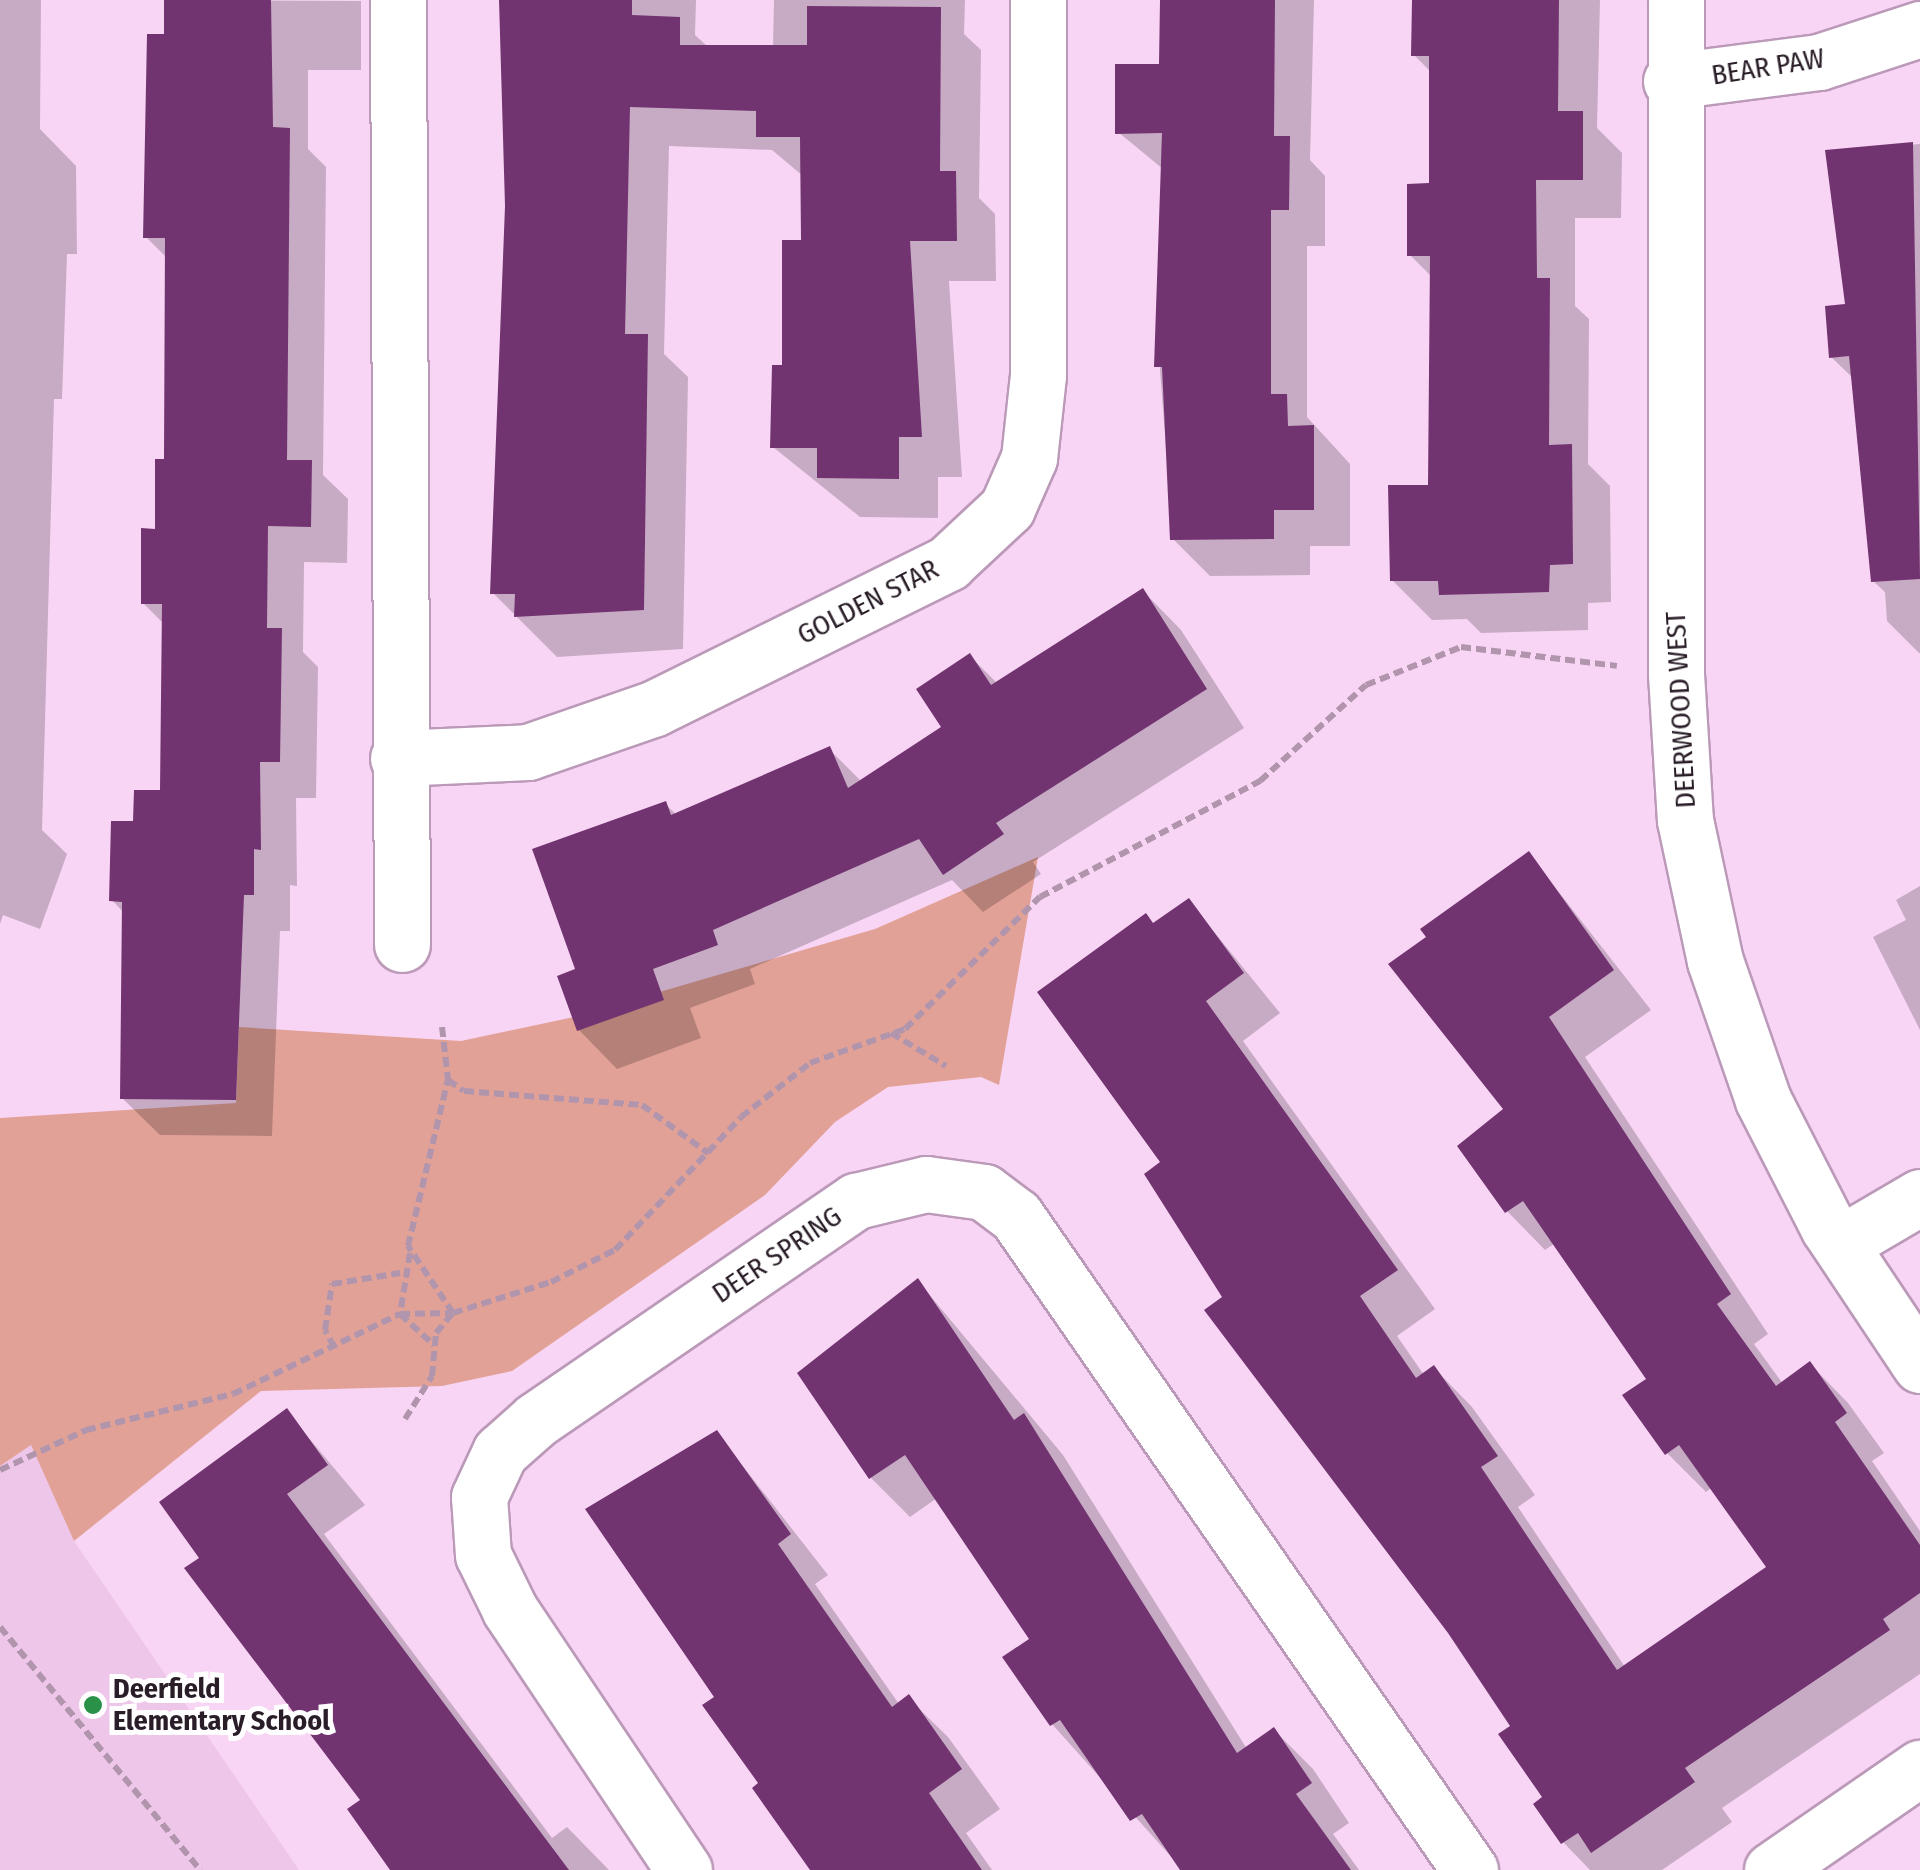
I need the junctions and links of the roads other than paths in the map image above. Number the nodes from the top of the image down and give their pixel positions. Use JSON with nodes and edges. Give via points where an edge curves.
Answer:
{"nodes":[{"id":1,"x":398,"y":0,"type":"edge"},
{"id":2,"x":1038,"y":0,"type":"edge"},
{"id":3,"x":1676,"y":0,"type":"edge"},
{"id":4,"x":1920,"y":29,"type":"edge"},
{"id":5,"x":1671,"y":82,"type":"junction"},
{"id":6,"x":398,"y":758,"type":"junction"},
{"id":7,"x":402,"y":944,"type":"dead end"},
{"id":8,"x":1920,"y":1197,"type":"edge"},
{"id":9,"x":1840,"y":1244,"type":"junction"},
{"id":10,"x":1920,"y":1366,"type":"edge"},
{"id":11,"x":1920,"y":1768,"type":"edge"},
{"id":12,"x":684,"y":1870,"type":"edge"},
{"id":13,"x":1470,"y":1870,"type":"edge"},
{"id":14,"x":1772,"y":1870,"type":"edge"}],
"edges":[{"from":1,"to":6,"type":"street"},
{"from":2,"to":6,"type":"street","name":"GOLDEN STAR","via":[[1038,374],[1029,458],[1007,508],[948,563],[655,708],[528,752]]},
{"from":3,"to":5,"type":"street","name":"DEERWOOD WEST"},
{"from":4,"to":5,"type":"street","name":"BEAR PAW","via":[[1820,62]]},
{"from":5,"to":9,"type":"street","name":"DEERWOOD WEST","via":[[1676,674],[1686,820],[1715,961],[1762,1100]]},
{"from":6,"to":7,"type":"street"},
{"from":8,"to":9,"type":"street"},
{"from":9,"to":10,"type":"street","name":"DEERWOOD WEST"},
{"from":11,"to":14,"type":"street"},
{"from":12,"to":13,"type":"street","name":"DEER SPRING","via":[[510,1610],[483,1556],[479,1497],[500,1452],[536,1420],[856,1202],[926,1184],[984,1192],[1016,1216]]}]}
